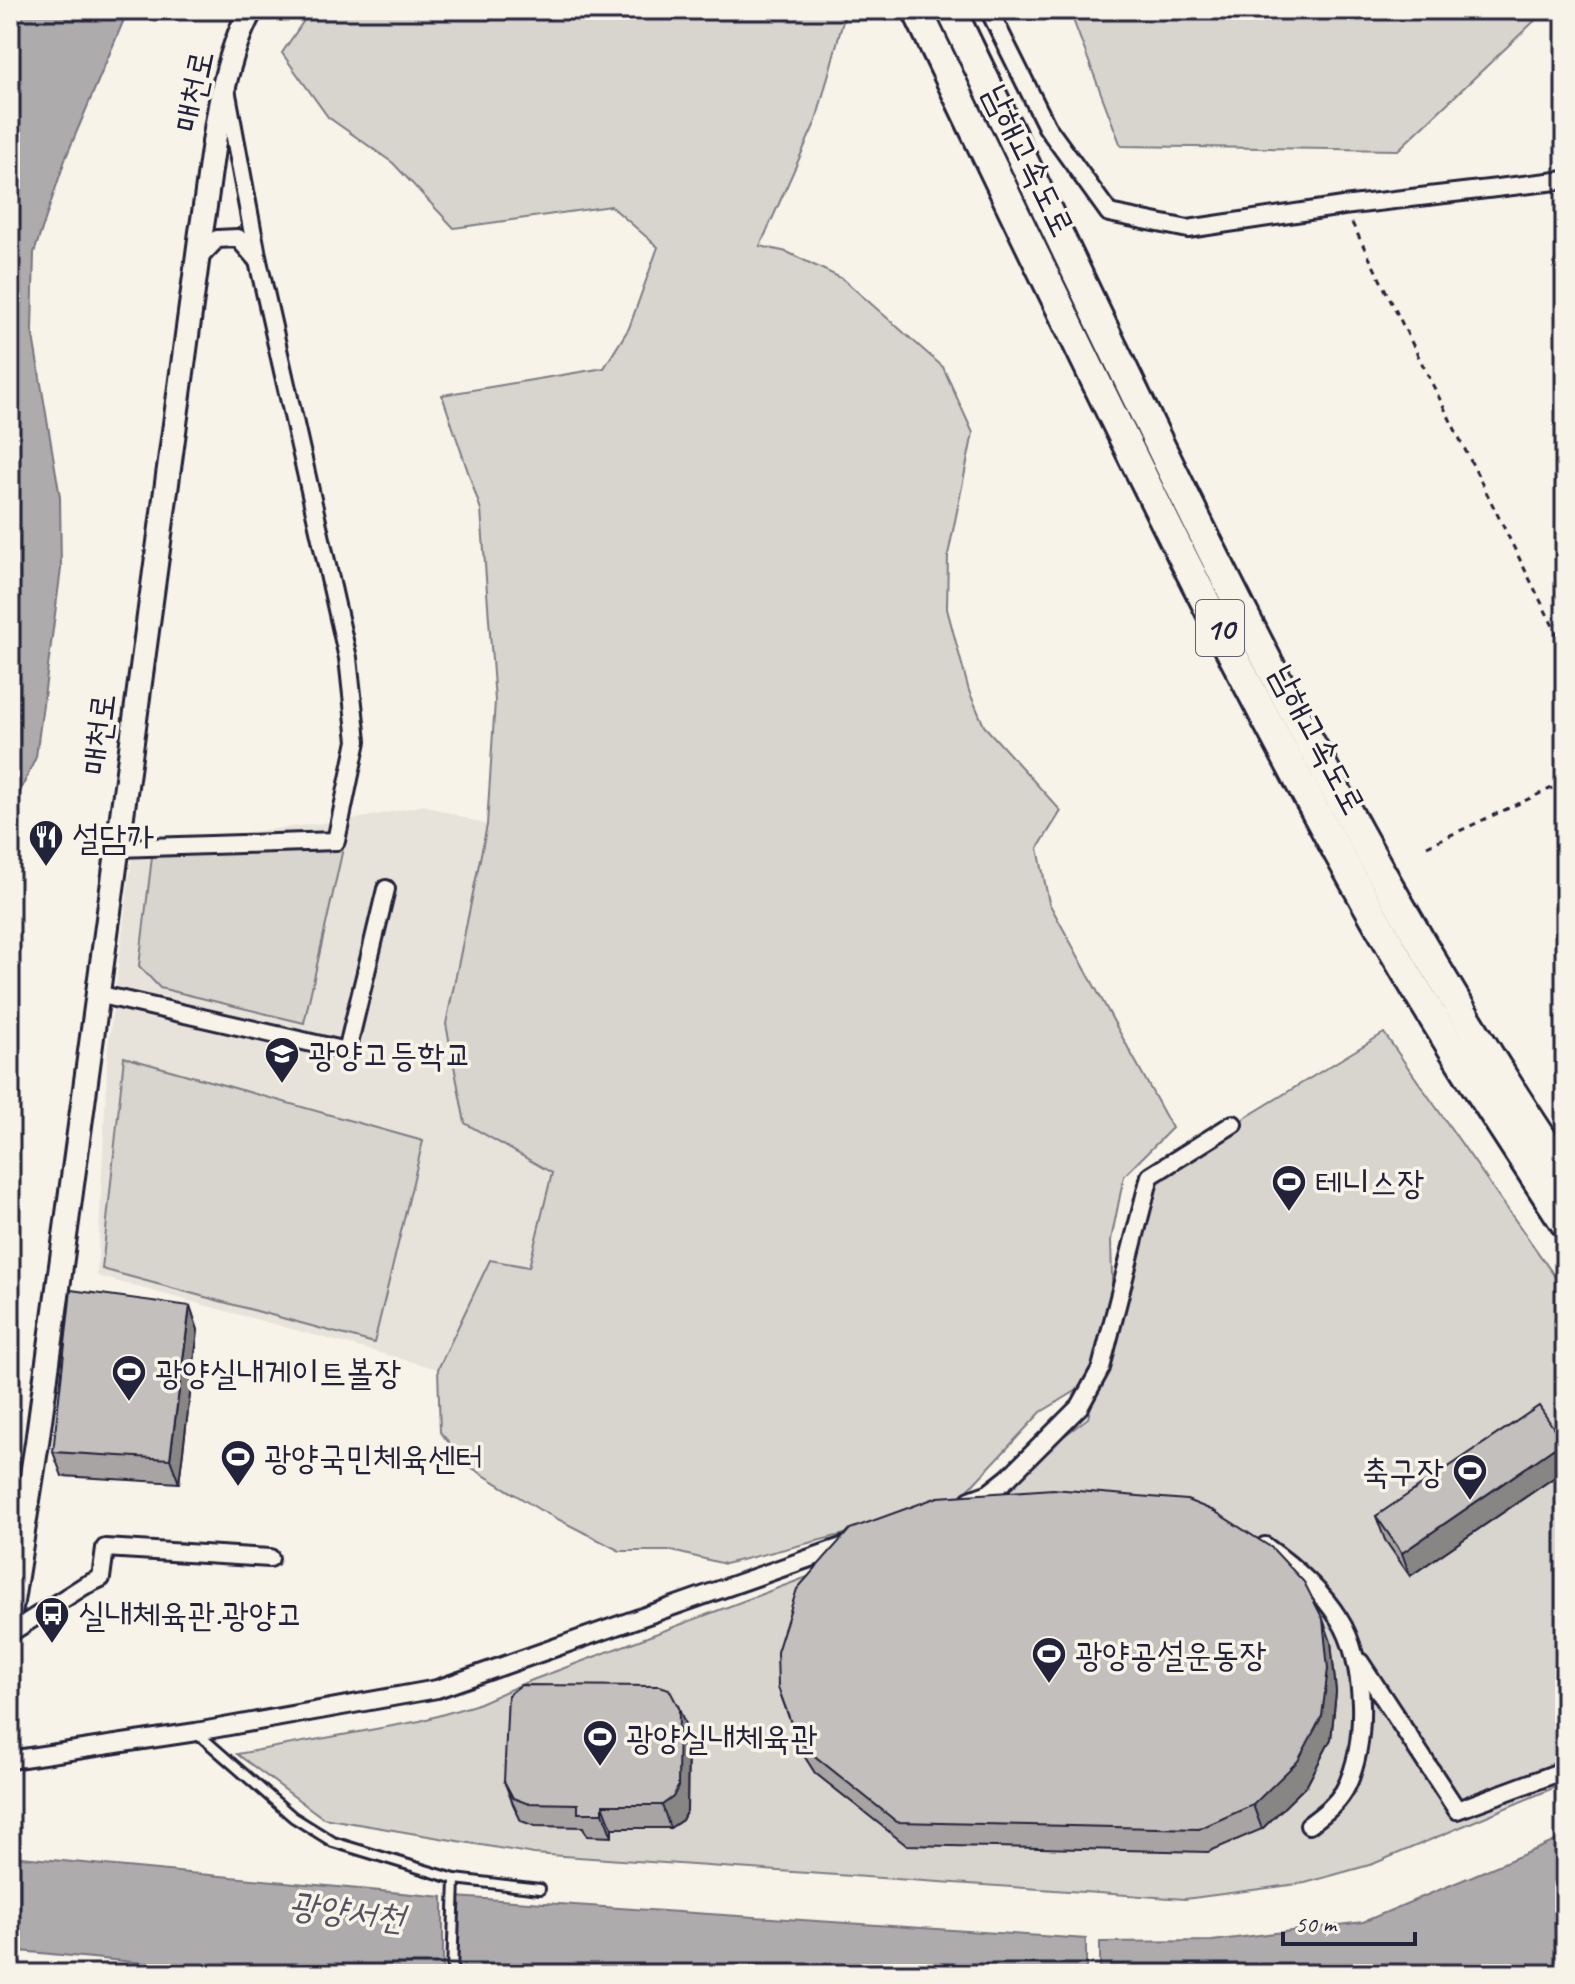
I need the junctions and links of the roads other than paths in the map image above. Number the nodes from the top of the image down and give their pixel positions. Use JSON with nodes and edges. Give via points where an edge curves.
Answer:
{"nodes":[{"id":1,"x":251,"y":10,"type":"edge"},
{"id":2,"x":917,"y":10,"type":"edge"},
{"id":3,"x":951,"y":10,"type":"edge"},
{"id":4,"x":989,"y":10,"type":"edge"},
{"id":5,"x":226,"y":85,"type":"junction"},
{"id":6,"x":1565,"y":180,"type":"edge"},
{"id":7,"x":198,"y":259,"type":"junction"},
{"id":8,"x":258,"y":261,"type":"junction"},
{"id":9,"x":117,"y":848,"type":"junction"},
{"id":10,"x":386,"y":889,"type":"dead end"},
{"id":11,"x":97,"y":994,"type":"junction"},
{"id":12,"x":1233,"y":1124,"type":"dead end"},
{"id":13,"x":1565,"y":1173,"type":"edge"},
{"id":14,"x":1565,"y":1223,"type":"edge"},
{"id":15,"x":998,"y":1504,"type":"edge"},
{"id":16,"x":1248,"y":1536,"type":"edge"},
{"id":17,"x":16,"y":1537,"type":"edge"},
{"id":18,"x":866,"y":1538,"type":"edge"},
{"id":19,"x":270,"y":1558,"type":"dead end"},
{"id":20,"x":10,"y":1614,"type":"edge"},
{"id":21,"x":10,"y":1633,"type":"edge"},
{"id":22,"x":1359,"y":1661,"type":"junction"},
{"id":23,"x":196,"y":1732,"type":"junction"},
{"id":24,"x":10,"y":1760,"type":"edge"},
{"id":25,"x":1565,"y":1770,"type":"edge"},
{"id":26,"x":1309,"y":1825,"type":"dead end"},
{"id":27,"x":455,"y":1879,"type":"junction"},
{"id":28,"x":540,"y":1889,"type":"dead end"},
{"id":29,"x":452,"y":1974,"type":"edge"}],
"edges":[{"from":1,"to":5,"type":"main road","name":"매천로"},
{"from":2,"to":14,"type":"highway","name":"남해고속도로","number":"10","via":[[1131,453],[1286,758],[1393,950]]},
{"from":3,"to":13,"type":"highway","name":"남해고속도로","number":"10","via":[[1311,745],[1417,938]]},
{"from":4,"to":6,"type":"street","via":[[1047,127],[1109,213],[1188,229]]},
{"from":5,"to":7,"type":"main road","name":"매천로"},
{"from":5,"to":8,"type":"street"},
{"from":7,"to":8,"type":"street","via":[[217,239],[238,238]]},
{"from":7,"to":9,"type":"main road","name":"매천로"},
{"from":8,"to":9,"type":"street","via":[[348,658],[357,741],[336,841]]},
{"from":9,"to":11,"type":"main road","name":"매천로"},
{"from":10,"to":11,"type":"street","via":[[347,1051]]},
{"from":11,"to":17,"type":"main road","name":"매천로"},
{"from":12,"to":15,"type":"street","via":[[1150,1176],[1101,1368],[1080,1406],[989,1493],[952,1507]]},
{"from":16,"to":22,"type":"street","via":[[1314,1589],[1339,1618]]},
{"from":17,"to":20,"type":"main road","name":"매천로"},
{"from":18,"to":23,"type":"street","via":[[450,1686]]},
{"from":19,"to":21,"type":"street","via":[[105,1548],[101,1578]]},
{"from":22,"to":25,"type":"street","via":[[1457,1810]]},
{"from":22,"to":26,"type":"street","via":[[1360,1722],[1351,1773],[1333,1806]]},
{"from":23,"to":24,"type":"street"},
{"from":23,"to":27,"type":"lane","via":[[293,1817],[333,1842]]},
{"from":27,"to":28,"type":"lane"},
{"from":27,"to":29,"type":"lane"}]}
